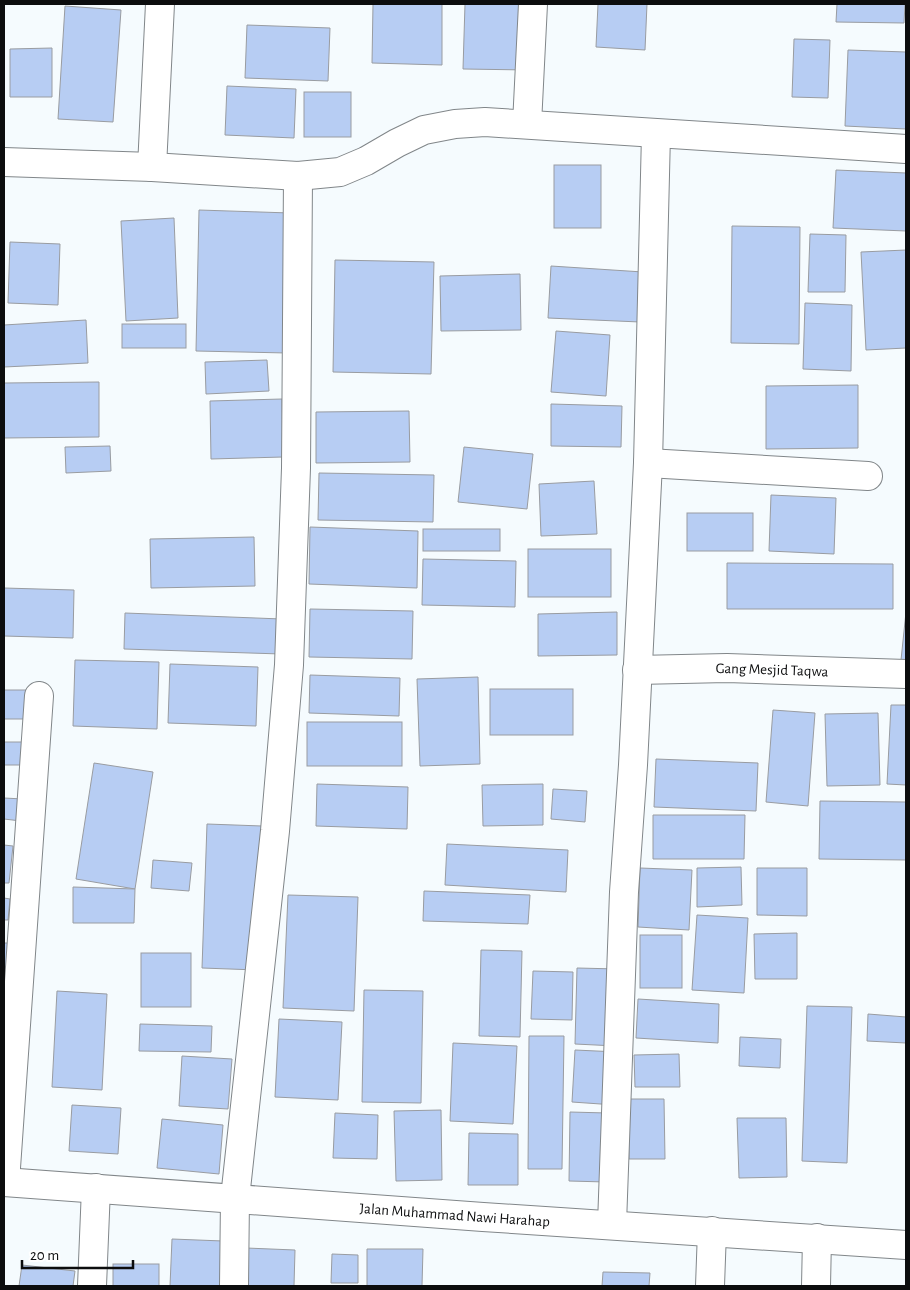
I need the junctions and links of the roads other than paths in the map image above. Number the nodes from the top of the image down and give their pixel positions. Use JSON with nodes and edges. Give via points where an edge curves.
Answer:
{"nodes":[{"id":1,"x":160,"y":4,"type":"edge"},
{"id":2,"x":533,"y":4,"type":"edge"},
{"id":3,"x":527,"y":124,"type":"junction"},
{"id":4,"x":656,"y":134,"type":"junction"},
{"id":5,"x":906,"y":149,"type":"edge"},
{"id":6,"x":4,"y":162,"type":"edge"},
{"id":7,"x":152,"y":167,"type":"junction"},
{"id":8,"x":298,"y":176,"type":"junction"},
{"id":9,"x":648,"y":463,"type":"junction"},
{"id":10,"x":868,"y":476,"type":"dead end"},
{"id":11,"x":637,"y":670,"type":"junction"},
{"id":12,"x":906,"y":674,"type":"edge"},
{"id":13,"x":39,"y":696,"type":"dead end"},
{"id":14,"x":4,"y":1182,"type":"edge"},
{"id":15,"x":96,"y":1188,"type":"junction"},
{"id":16,"x":235,"y":1198,"type":"junction"},
{"id":17,"x":612,"y":1224,"type":"junction"},
{"id":18,"x":712,"y":1231,"type":"junction"},
{"id":19,"x":817,"y":1238,"type":"junction"},
{"id":20,"x":906,"y":1245,"type":"edge"},
{"id":21,"x":92,"y":1286,"type":"edge"},
{"id":22,"x":234,"y":1286,"type":"edge"},
{"id":23,"x":710,"y":1286,"type":"edge"},
{"id":24,"x":816,"y":1286,"type":"edge"}],
"edges":[{"from":1,"to":7,"type":"street"},
{"from":2,"to":3,"type":"street"},
{"from":3,"to":4,"type":"street"},
{"from":3,"to":8,"type":"street","via":[[485,122],[424,130],[340,172]]},
{"from":4,"to":5,"type":"street"},
{"from":4,"to":9,"type":"street"},
{"from":6,"to":7,"type":"street"},
{"from":7,"to":8,"type":"street"},
{"from":8,"to":16,"type":"street","via":[[296,468],[289,665],[274,841]]},
{"from":9,"to":10,"type":"street"},
{"from":9,"to":11,"type":"street"},
{"from":11,"to":12,"type":"street","name":"Gang Mesjid Taqwa","via":[[728,668]]},
{"from":11,"to":17,"type":"street","via":[[634,765],[624,892]]},
{"from":13,"to":14,"type":"street"},
{"from":14,"to":15,"type":"street","name":"Jalan Muhammad Nawi Harahap"},
{"from":15,"to":16,"type":"street","name":"Jalan Muhammad Nawi Harahap"},
{"from":15,"to":21,"type":"street"},
{"from":16,"to":17,"type":"street","name":"Jalan Muhammad Nawi Harahap"},
{"from":16,"to":22,"type":"street"},
{"from":17,"to":18,"type":"street","name":"Jalan Muhammad Nawi Harahap"},
{"from":18,"to":19,"type":"street","name":"Jalan Muhammad Nawi Harahap"},
{"from":18,"to":23,"type":"street"},
{"from":19,"to":20,"type":"street","name":"Jalan Muhammad Nawi Harahap"},
{"from":19,"to":24,"type":"street"}]}
